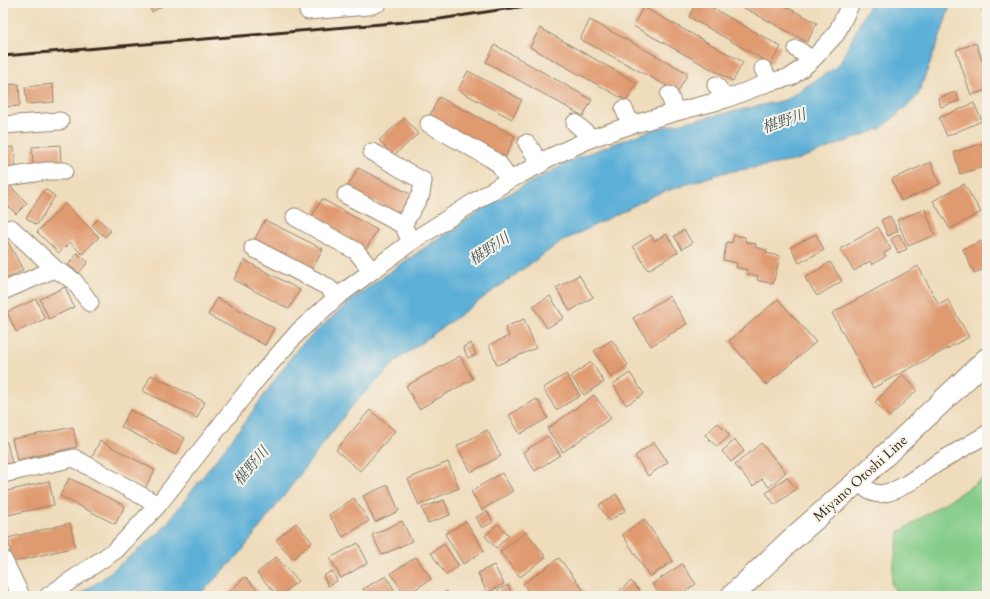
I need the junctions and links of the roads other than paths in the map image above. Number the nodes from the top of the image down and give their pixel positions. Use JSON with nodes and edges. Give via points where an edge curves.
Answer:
{"nodes":[{"id":1,"x":378,"y":3,"type":"edge"},
{"id":2,"x":851,"y":3,"type":"edge"},
{"id":3,"x":308,"y":11,"type":"dead end"},
{"id":4,"x":797,"y":49,"type":"dead end"},
{"id":5,"x":812,"y":60,"type":"junction"},
{"id":6,"x":669,"y":95,"type":"dead end"},
{"id":7,"x":624,"y":109,"type":"dead end"},
{"id":8,"x":676,"y":112,"type":"junction"},
{"id":9,"x":60,"y":121,"type":"dead end"},
{"id":10,"x":575,"y":123,"type":"dead end"},
{"id":11,"x":429,"y":124,"type":"dead end"},
{"id":12,"x":3,"y":125,"type":"edge"},
{"id":13,"x":631,"y":125,"type":"junction"},
{"id":14,"x":592,"y":138,"type":"junction"},
{"id":15,"x":527,"y":143,"type":"dead end"},
{"id":16,"x":372,"y":152,"type":"dead end"},
{"id":17,"x":540,"y":162,"type":"junction"},
{"id":18,"x":64,"y":171,"type":"dead end"},
{"id":19,"x":3,"y":178,"type":"edge"},
{"id":20,"x":508,"y":180,"type":"junction"},
{"id":21,"x":346,"y":195,"type":"dead end"},
{"id":22,"x":295,"y":217,"type":"dead end"},
{"id":23,"x":403,"y":224,"type":"junction"},
{"id":24,"x":3,"y":231,"type":"edge"},
{"id":25,"x":411,"y":242,"type":"junction"},
{"id":26,"x":253,"y":248,"type":"dead end"},
{"id":27,"x":55,"y":269,"type":"junction"},
{"id":28,"x":372,"y":271,"type":"junction"},
{"id":29,"x":3,"y":291,"type":"edge"},
{"id":30,"x":338,"y":296,"type":"junction"},
{"id":31,"x":90,"y":303,"type":"dead end"},
{"id":32,"x":987,"y":359,"type":"edge"},
{"id":33,"x":987,"y":434,"type":"edge"},
{"id":34,"x":3,"y":474,"type":"edge"},
{"id":35,"x":858,"y":481,"type":"junction"},
{"id":36,"x":158,"y":505,"type":"junction"},
{"id":37,"x":3,"y":559,"type":"edge"},
{"id":38,"x":21,"y":596,"type":"edge"},
{"id":39,"x":48,"y":596,"type":"edge"},
{"id":40,"x":732,"y":596,"type":"edge"}],
"edges":[{"from":1,"to":3,"type":"street"},
{"from":2,"to":5,"type":"street","via":[[836,34]]},
{"from":4,"to":5,"type":"street"},
{"from":5,"to":8,"type":"street","via":[[791,77],[767,75]]},
{"from":6,"to":8,"type":"street"},
{"from":7,"to":13,"type":"street"},
{"from":8,"to":13,"type":"street"},
{"from":9,"to":12,"type":"street"},
{"from":10,"to":14,"type":"street"},
{"from":11,"to":20,"type":"street","via":[[499,164]]},
{"from":13,"to":14,"type":"street"},
{"from":14,"to":17,"type":"street"},
{"from":15,"to":17,"type":"street"},
{"from":16,"to":23,"type":"street","via":[[423,181],[421,194]]},
{"from":17,"to":20,"type":"street","via":[[541,164]]},
{"from":18,"to":19,"type":"street","via":[[46,171]]},
{"from":20,"to":25,"type":"street"},
{"from":21,"to":23,"type":"street"},
{"from":22,"to":28,"type":"street","via":[[356,251]]},
{"from":23,"to":25,"type":"street"},
{"from":24,"to":27,"type":"street","via":[[10,228]]},
{"from":25,"to":28,"type":"street"},
{"from":26,"to":30,"type":"street","via":[[326,286]]},
{"from":27,"to":29,"type":"street"},
{"from":27,"to":31,"type":"street","via":[[74,281]]},
{"from":28,"to":30,"type":"street"},
{"from":30,"to":36,"type":"street","via":[[299,331],[261,375]]},
{"from":32,"to":35,"type":"main road","name":"Miyano Otoshi Line"},
{"from":33,"to":35,"type":"street","via":[[906,484],[884,494],[866,490]]},
{"from":34,"to":36,"type":"street","via":[[74,458]]},
{"from":35,"to":40,"type":"main road","name":"Miyano Otoshi Line"},
{"from":36,"to":39,"type":"street","via":[[116,550]]},
{"from":37,"to":38,"type":"street"}]}
